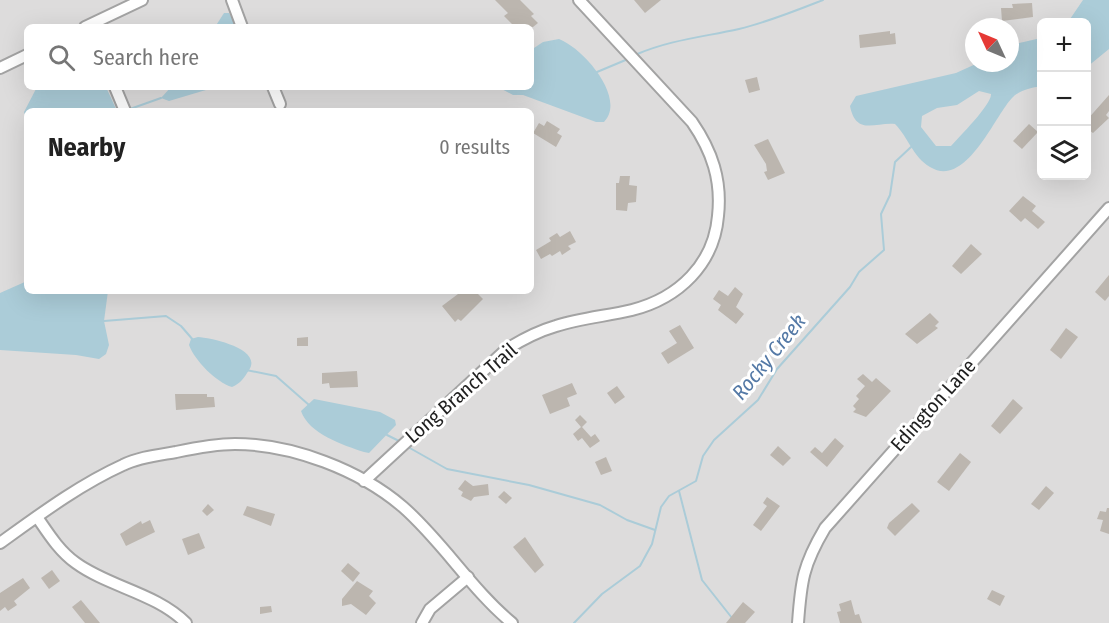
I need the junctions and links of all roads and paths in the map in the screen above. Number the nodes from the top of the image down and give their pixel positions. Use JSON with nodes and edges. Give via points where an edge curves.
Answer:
{"nodes":[{"id":1,"x":142,"y":0,"type":"edge"},
{"id":2,"x":232,"y":0,"type":"edge"},
{"id":3,"x":579,"y":0,"type":"edge"},
{"id":4,"x":93,"y":24,"type":"edge"},
{"id":5,"x":241,"y":24,"type":"edge"},
{"id":6,"x":24,"y":56,"type":"edge"},
{"id":7,"x":0,"y":68,"type":"edge"},
{"id":8,"x":116,"y":90,"type":"edge"},
{"id":9,"x":274,"y":90,"type":"edge"},
{"id":10,"x":280,"y":104,"type":"dead end"},
{"id":11,"x":124,"y":108,"type":"edge"},
{"id":12,"x":1109,"y":208,"type":"edge"},
{"id":13,"x":364,"y":481,"type":"junction"},
{"id":14,"x":36,"y":517,"type":"junction"},
{"id":15,"x":0,"y":543,"type":"edge"},
{"id":16,"x":468,"y":577,"type":"junction"},
{"id":17,"x":186,"y":623,"type":"edge"},
{"id":18,"x":422,"y":623,"type":"edge"},
{"id":19,"x":512,"y":623,"type":"edge"},
{"id":20,"x":798,"y":623,"type":"edge"}],
"edges":[{"from":1,"to":4,"type":"street"},
{"from":2,"to":5,"type":"street"},
{"from":3,"to":13,"type":"street","name":"Long Branch Trail","via":[[692,122],[707,144],[720,203],[717,231],[708,255],[693,277],[655,301],[558,325],[507,348]]},
{"from":6,"to":7,"type":"street"},
{"from":8,"to":11,"type":"street"},
{"from":9,"to":10,"type":"street"},
{"from":12,"to":20,"type":"street","name":"Edington Lane","via":[[825,528],[809,555],[802,577]]},
{"from":13,"to":14,"type":"street","via":[[298,454],[235,444],[156,455],[125,464]]},
{"from":13,"to":16,"type":"street","via":[[406,510]]},
{"from":14,"to":15,"type":"street"},
{"from":14,"to":17,"type":"street","via":[[75,563],[154,602]]},
{"from":16,"to":18,"type":"street","via":[[430,609]]},
{"from":16,"to":19,"type":"street"}]}
